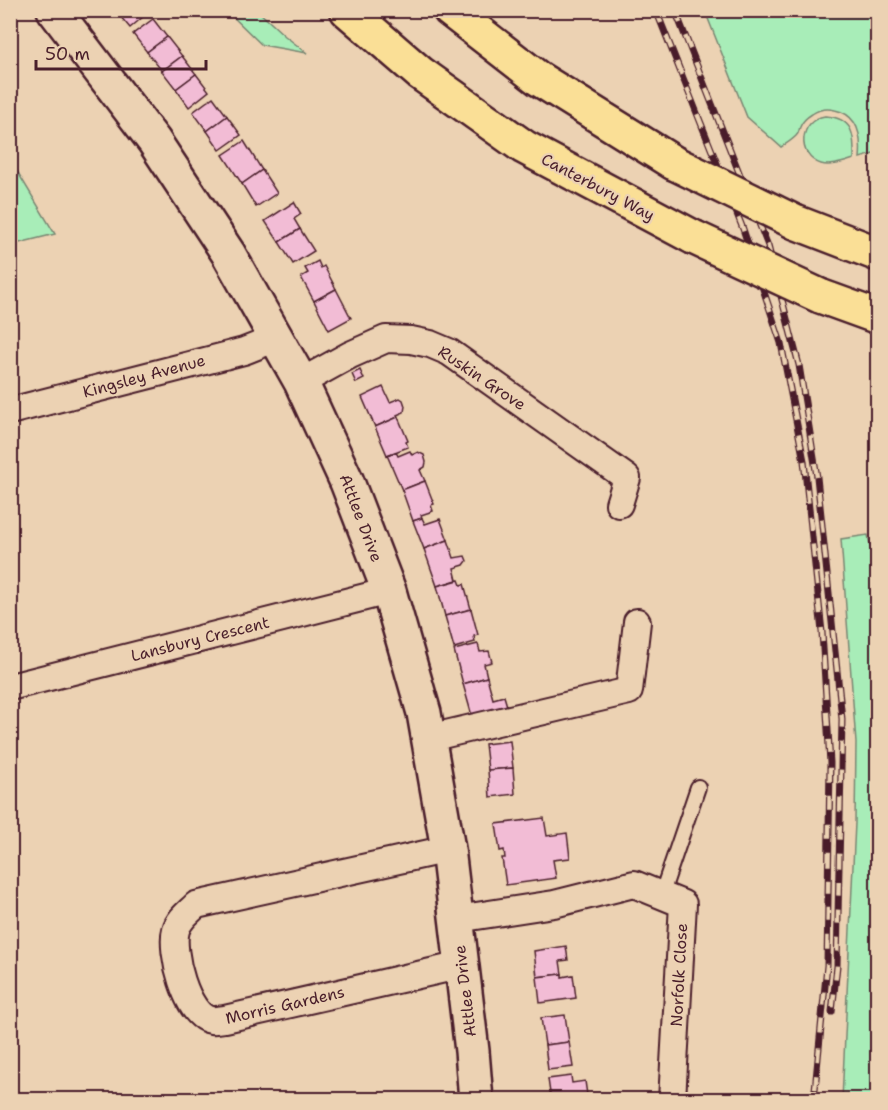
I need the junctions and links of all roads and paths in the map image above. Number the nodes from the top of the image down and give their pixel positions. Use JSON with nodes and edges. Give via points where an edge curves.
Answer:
{"nodes":[{"id":1,"x":54,"y":10,"type":"edge"},
{"id":2,"x":346,"y":10,"type":"edge"},
{"id":3,"x":450,"y":10,"type":"edge"},
{"id":4,"x":878,"y":254,"type":"edge"},
{"id":5,"x":878,"y":317,"type":"edge"},
{"id":6,"x":277,"y":338,"type":"junction"},
{"id":7,"x":301,"y":382,"type":"junction"},
{"id":8,"x":10,"y":411,"type":"edge"},
{"id":9,"x":619,"y":504,"type":"dead end"},
{"id":10,"x":389,"y":591,"type":"junction"},
{"id":11,"x":637,"y":622,"type":"dead end"},
{"id":12,"x":10,"y":687,"type":"edge"},
{"id":13,"x":429,"y":738,"type":"junction"},
{"id":14,"x":698,"y":787,"type":"dead end"},
{"id":15,"x":448,"y":849,"type":"junction"},
{"id":16,"x":662,"y":896,"type":"junction"},
{"id":17,"x":457,"y":919,"type":"junction"},
{"id":18,"x":462,"y":964,"type":"junction"},
{"id":19,"x":476,"y":1100,"type":"edge"},
{"id":20,"x":672,"y":1100,"type":"edge"}],
"edges":[{"from":1,"to":6,"type":"street","name":"Attlee Drive","via":[[183,184]]},
{"from":2,"to":5,"type":"highway","name":"Canterbury Way","bridge":true,"via":[[420,73],[524,147],[693,237],[820,296]]},
{"from":3,"to":4,"type":"highway","bridge":true,"via":[[539,79],[674,163],[795,222]]},
{"from":6,"to":7,"type":"street","name":"Attlee Drive"},
{"from":6,"to":8,"type":"street","name":"Kingsley Avenue","via":[[244,351]]},
{"from":7,"to":9,"type":"street","name":"Ruskin Grove","via":[[386,339],[430,344],[449,352],[627,478]]},
{"from":7,"to":10,"type":"street","name":"Attlee Drive","via":[[348,482]]},
{"from":10,"to":12,"type":"street","name":"Lansbury Crescent"},
{"from":10,"to":13,"type":"street","name":"Attlee Drive"},
{"from":11,"to":13,"type":"street","via":[[629,691]]},
{"from":13,"to":15,"type":"street","name":"Attlee Drive"},
{"from":14,"to":16,"type":"lane"},
{"from":15,"to":17,"type":"street","name":"Attlee Drive"},
{"from":15,"to":18,"type":"street","name":"Morris Gardens","via":[[196,905],[181,919],[175,932],[175,949],[183,989],[192,1006],[210,1020]]},
{"from":16,"to":17,"type":"street","name":"Norfolk Close","via":[[634,884],[554,904]]},
{"from":16,"to":20,"type":"street","name":"Norfolk Close","via":[[683,904]]},
{"from":17,"to":18,"type":"street","name":"Attlee Drive"},
{"from":18,"to":19,"type":"street","name":"Attlee Drive"}]}
